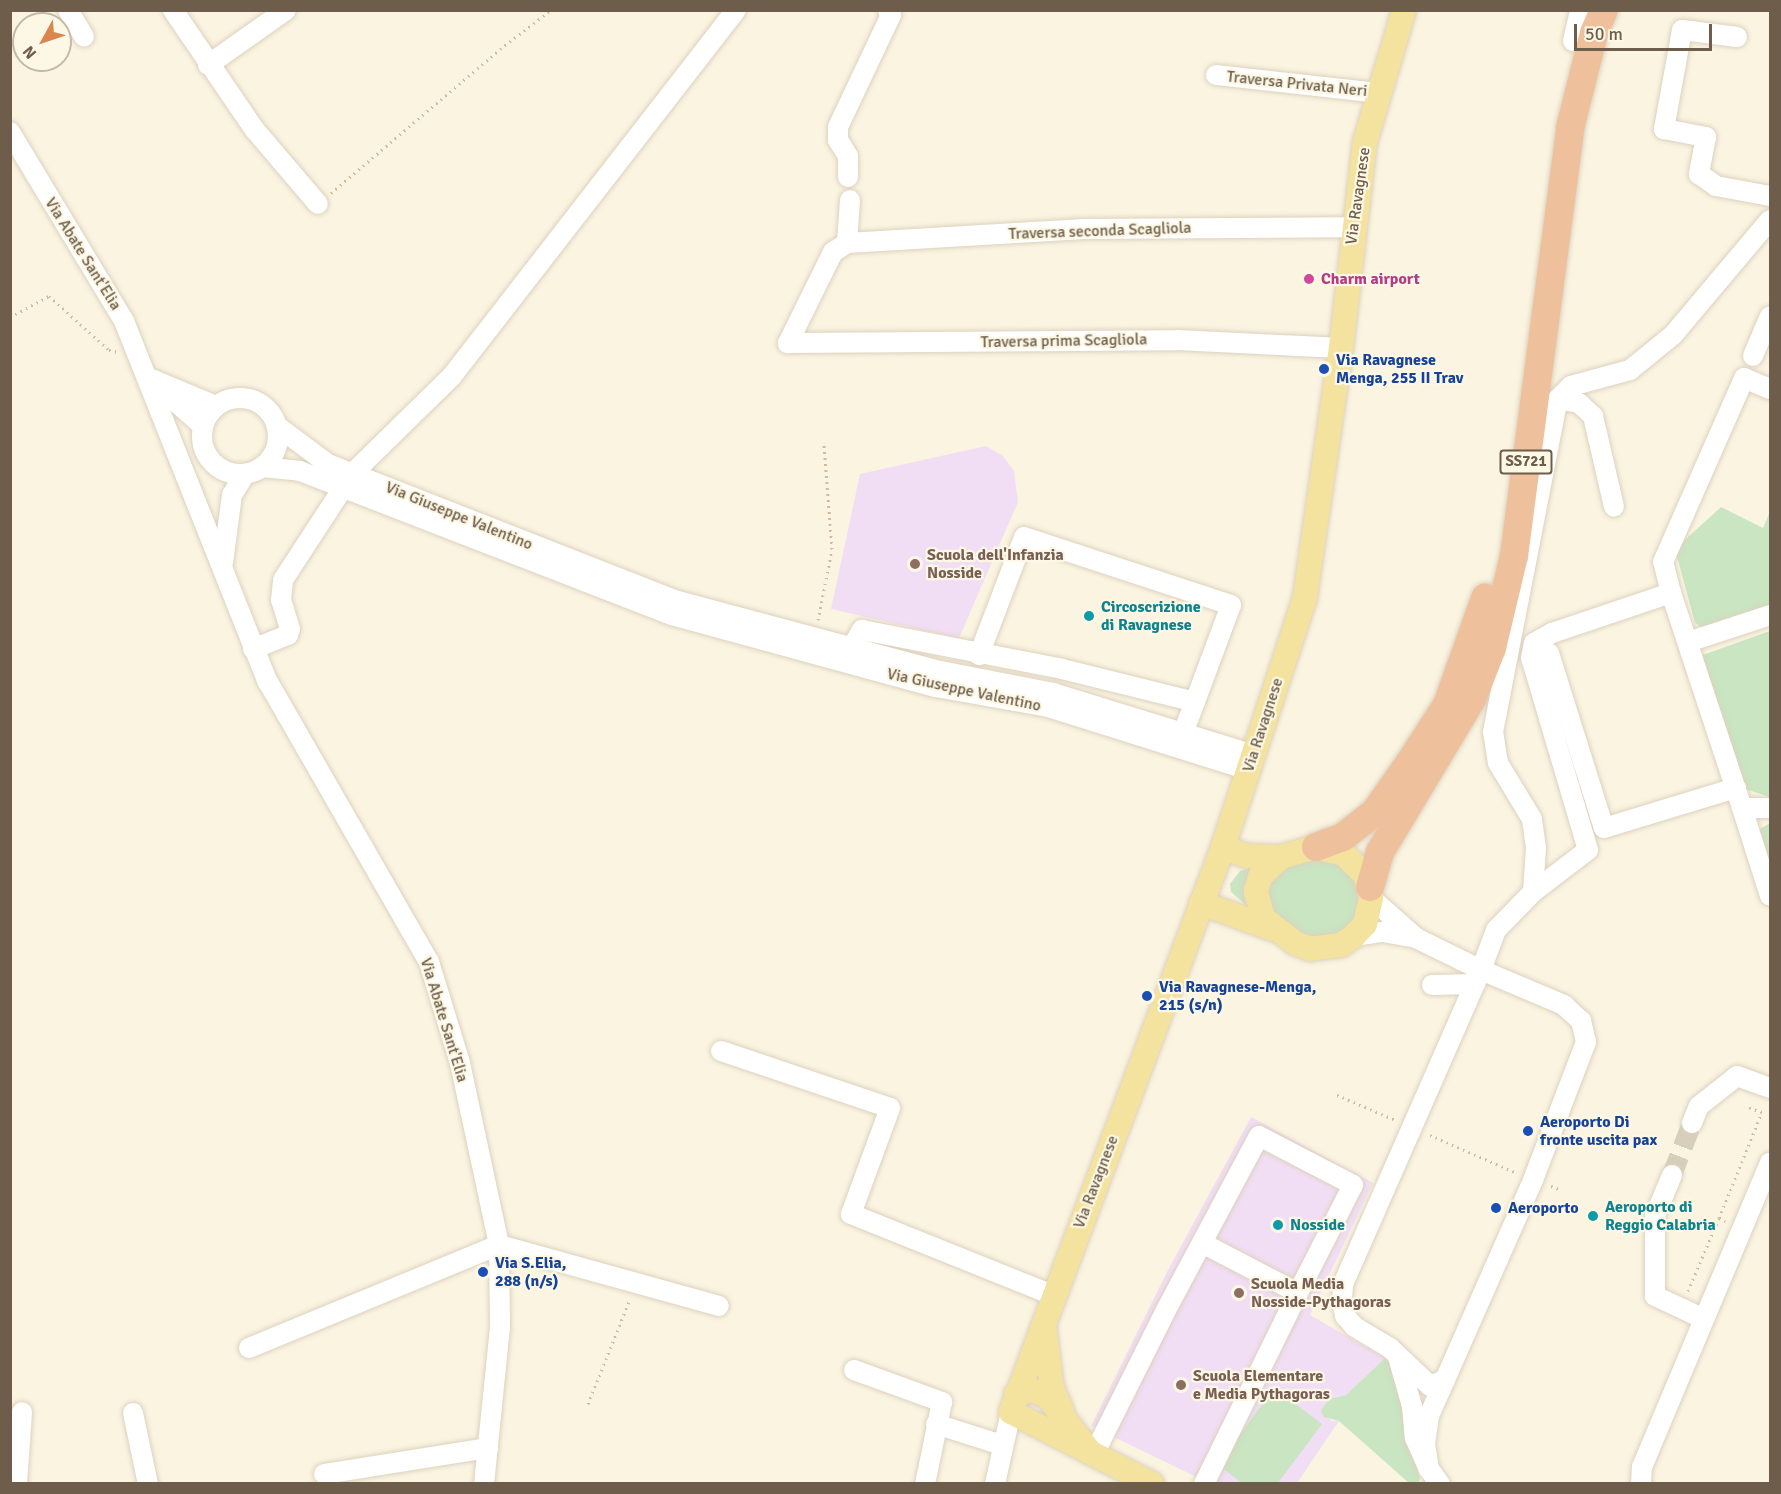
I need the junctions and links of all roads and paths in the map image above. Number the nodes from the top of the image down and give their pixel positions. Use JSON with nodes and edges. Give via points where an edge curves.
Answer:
{"nodes":[{"id":1,"x":68,"y":10,"type":"edge"},
{"id":2,"x":173,"y":10,"type":"edge"},
{"id":3,"x":286,"y":10,"type":"edge"},
{"id":4,"x":551,"y":10,"type":"edge"},
{"id":5,"x":736,"y":10,"type":"edge"},
{"id":6,"x":888,"y":10,"type":"edge"},
{"id":7,"x":1404,"y":10,"type":"edge"},
{"id":8,"x":1580,"y":10,"type":"edge"},
{"id":9,"x":1588,"y":10,"type":"edge"},
{"id":10,"x":1604,"y":10,"type":"edge"},
{"id":11,"x":84,"y":37,"type":"dead end"},
{"id":12,"x":1737,"y":37,"type":"dead end"},
{"id":13,"x":1573,"y":41,"type":"junction"},
{"id":14,"x":208,"y":65,"type":"junction"},
{"id":15,"x":1216,"y":75,"type":"dead end"},
{"id":16,"x":1378,"y":93,"type":"junction"},
{"id":17,"x":10,"y":132,"type":"edge"},
{"id":18,"x":848,"y":177,"type":"dead end"},
{"id":19,"x":1770,"y":196,"type":"edge"},
{"id":20,"x":850,"y":200,"type":"dead end"},
{"id":21,"x":318,"y":204,"type":"joint"},
{"id":22,"x":1770,"y":220,"type":"edge"},
{"id":23,"x":1353,"y":227,"type":"junction"},
{"id":24,"x":847,"y":243,"type":"junction"},
{"id":25,"x":1770,"y":316,"type":"edge"},
{"id":26,"x":10,"y":317,"type":"edge"},
{"id":27,"x":1341,"y":348,"type":"junction"},
{"id":28,"x":138,"y":352,"type":"junction"},
{"id":29,"x":1753,"y":356,"type":"dead end"},
{"id":30,"x":149,"y":378,"type":"junction"},
{"id":31,"x":1770,"y":389,"type":"edge"},
{"id":32,"x":1560,"y":396,"type":"junction"},
{"id":33,"x":216,"y":406,"type":"junction"},
{"id":34,"x":203,"y":426,"type":"junction"},
{"id":35,"x":278,"y":426,"type":"junction"},
{"id":36,"x":824,"y":444,"type":"dead end"},
{"id":37,"x":222,"y":470,"type":"junction"},
{"id":38,"x":254,"y":471,"type":"junction"},
{"id":39,"x":348,"y":481,"type":"junction"},
{"id":40,"x":232,"y":495,"type":"junction"},
{"id":41,"x":1614,"y":507,"type":"dead end"},
{"id":42,"x":222,"y":565,"type":"junction"},
{"id":43,"x":1671,"y":593,"type":"junction"},
{"id":44,"x":646,"y":599,"type":"junction"},
{"id":45,"x":1770,"y":615,"type":"edge"},
{"id":46,"x":814,"y":637,"type":"junction"},
{"id":47,"x":1688,"y":642,"type":"junction"},
{"id":48,"x":852,"y":647,"type":"junction"},
{"id":49,"x":253,"y":649,"type":"junction"},
{"id":50,"x":1549,"y":653,"type":"dead end"},
{"id":51,"x":979,"y":655,"type":"junction"},
{"id":52,"x":1195,"y":702,"type":"junction"},
{"id":53,"x":1181,"y":739,"type":"junction"},
{"id":54,"x":1251,"y":763,"type":"junction"},
{"id":55,"x":1736,"y":788,"type":"junction"},
{"id":56,"x":1742,"y":808,"type":"junction"},
{"id":57,"x":1770,"y":808,"type":"edge"},
{"id":58,"x":1222,"y":847,"type":"junction"},
{"id":59,"x":1316,"y":847,"type":"junction"},
{"id":60,"x":1281,"y":857,"type":"junction"},
{"id":61,"x":1370,"y":892,"type":"junction"},
{"id":62,"x":1533,"y":892,"type":"junction"},
{"id":63,"x":1770,"y":896,"type":"edge"},
{"id":64,"x":1201,"y":903,"type":"junction"},
{"id":65,"x":1273,"y":928,"type":"junction"},
{"id":66,"x":1354,"y":936,"type":"junction"},
{"id":67,"x":1416,"y":938,"type":"junction"},
{"id":68,"x":1478,"y":977,"type":"junction"},
{"id":69,"x":1432,"y":985,"type":"dead end"},
{"id":70,"x":721,"y":1051,"type":"dead end"},
{"id":71,"x":1770,"y":1088,"type":"edge"},
{"id":72,"x":1337,"y":1095,"type":"dead end"},
{"id":73,"x":1745,"y":1106,"type":"dead end"},
{"id":74,"x":1692,"y":1123,"type":"tunnel mouth"},
{"id":75,"x":1413,"y":1128,"type":"junction"},
{"id":76,"x":1770,"y":1163,"type":"edge"},
{"id":77,"x":1671,"y":1175,"type":"tunnel mouth"},
{"id":78,"x":1533,"y":1180,"type":"junction"},
{"id":79,"x":1559,"y":1189,"type":"dead end"},
{"id":80,"x":1719,"y":1218,"type":"dead end"},
{"id":81,"x":1202,"y":1243,"type":"junction"},
{"id":82,"x":499,"y":1245,"type":"junction"},
{"id":83,"x":636,"y":1283,"type":"junction"},
{"id":84,"x":1298,"y":1293,"type":"junction"},
{"id":85,"x":1053,"y":1296,"type":"junction"},
{"id":86,"x":719,"y":1306,"type":"dead end"},
{"id":87,"x":1704,"y":1319,"type":"junction"},
{"id":88,"x":1044,"y":1320,"type":"junction"},
{"id":89,"x":249,"y":1348,"type":"dead end"},
{"id":90,"x":1398,"y":1357,"type":"junction"},
{"id":91,"x":854,"y":1370,"type":"dead end"},
{"id":92,"x":1443,"y":1381,"type":"junction"},
{"id":93,"x":1014,"y":1403,"type":"junction"},
{"id":94,"x":588,"y":1404,"type":"dead end"},
{"id":95,"x":22,"y":1412,"type":"dead end"},
{"id":96,"x":133,"y":1413,"type":"dead end"},
{"id":97,"x":1066,"y":1418,"type":"junction"},
{"id":98,"x":936,"y":1424,"type":"junction"},
{"id":99,"x":1002,"y":1445,"type":"junction"},
{"id":100,"x":488,"y":1448,"type":"junction"},
{"id":101,"x":1093,"y":1456,"type":"junction"},
{"id":102,"x":324,"y":1474,"type":"dead end"},
{"id":103,"x":1435,"y":1476,"type":"edge"},
{"id":104,"x":17,"y":1484,"type":"edge"},
{"id":105,"x":148,"y":1484,"type":"edge"},
{"id":106,"x":484,"y":1484,"type":"edge"},
{"id":107,"x":925,"y":1484,"type":"edge"},
{"id":108,"x":995,"y":1484,"type":"edge"},
{"id":109,"x":1152,"y":1484,"type":"edge"},
{"id":110,"x":1204,"y":1484,"type":"edge"},
{"id":111,"x":1641,"y":1484,"type":"edge"}],
"edges":[{"from":1,"to":11,"type":"street"},
{"from":2,"to":14,"type":"street"},
{"from":3,"to":14,"type":"street"},
{"from":4,"to":21,"type":"path"},
{"from":5,"to":39,"type":"street","via":[[452,376]]},
{"from":6,"to":18,"type":"street","via":[[891,15],[838,127],[838,140],[848,156]]},
{"from":7,"to":16,"type":"main road","name":"Via Ravagnese"},
{"from":8,"to":13,"type":"street"},
{"from":9,"to":13,"type":"highway","number":"SS721"},
{"from":10,"to":61,"type":"highway","number":"SS721","via":[[1594,33],[1570,128],[1514,556],[1492,648],[1472,699],[1380,852]]},
{"from":12,"to":19,"type":"street","via":[[1682,30],[1664,129],[1706,137],[1699,174],[1716,186]]},
{"from":13,"to":59,"type":"highway","number":"SS721","via":[[1550,134],[1498,545],[1479,625],[1447,705],[1375,812],[1343,837]]},
{"from":14,"to":21,"type":"street","via":[[255,130]]},
{"from":15,"to":16,"type":"street","name":"Traversa Privata Neri"},
{"from":16,"to":23,"type":"main road","name":"Via Ravagnese","via":[[1365,142]]},
{"from":17,"to":28,"type":"street","name":"Via Abate Sant'Elia","via":[[124,321]]},
{"from":20,"to":24,"type":"street"},
{"from":22,"to":32,"type":"street","via":[[1673,335],[1630,370],[1571,386]]},
{"from":23,"to":24,"type":"street","name":"Traversa seconda Scagliola","via":[[1084,230]]},
{"from":23,"to":27,"type":"main road","name":"Via Ravagnese"},
{"from":24,"to":27,"type":"street","name":"Traversa prima Scagliola","via":[[834,252],[788,344],[1177,340]]},
{"from":25,"to":29,"type":"street"},
{"from":26,"to":28,"type":"path","via":[[49,296],[110,350]]},
{"from":27,"to":54,"type":"main road","name":"Via Ravagnese","via":[[1305,597]]},
{"from":28,"to":30,"type":"street","name":"Via Abate Sant'Elia"},
{"from":30,"to":33,"type":"street"},
{"from":30,"to":34,"type":"street","name":"Via Abate Sant'Elia"},
{"from":30,"to":42,"type":"street","name":"Via Abate Sant'Elia"},
{"from":31,"to":43,"type":"street","via":[[1744,378],[1662,562]]},
{"from":32,"to":41,"type":"street","via":[[1579,403],[1593,416]]},
{"from":32,"to":62,"type":"street","via":[[1493,732],[1498,763],[1532,819],[1536,848]]},
{"from":33,"to":34,"type":"street"},
{"from":33,"to":35,"type":"street","via":[[229,399],[244,398],[271,412]]},
{"from":34,"to":37,"type":"street","via":[[205,452]]},
{"from":35,"to":38,"type":"street","via":[[278,441]]},
{"from":35,"to":39,"type":"street","name":"Via Giuseppe Valentino"},
{"from":36,"to":46,"type":"path","via":[[832,549]]},
{"from":37,"to":38,"type":"street"},
{"from":37,"to":40,"type":"street","name":"Via Abate Sant'Elia"},
{"from":38,"to":39,"type":"street","name":"Via Giuseppe Valentino","via":[[285,467]]},
{"from":38,"to":40,"type":"street","name":"Via Abate Sant'Elia"},
{"from":39,"to":44,"type":"street","name":"Via Giuseppe Valentino"},
{"from":39,"to":49,"type":"street","via":[[283,580],[281,600],[290,629],[288,635]]},
{"from":40,"to":42,"type":"street","name":"Via Abate Sant'Elia"},
{"from":42,"to":49,"type":"street","name":"Via Abate Sant'Elia"},
{"from":43,"to":47,"type":"street"},
{"from":43,"to":62,"type":"street","via":[[1552,633],[1534,643],[1531,658],[1588,850]]},
{"from":44,"to":46,"type":"street","name":"Via Giuseppe Valentino"},
{"from":44,"to":53,"type":"street","name":"Via Giuseppe Valentino","via":[[936,687],[1048,707]]},
{"from":45,"to":47,"type":"street"},
{"from":46,"to":48,"type":"street","name":"Via Giuseppe Valentino"},
{"from":47,"to":55,"type":"street"},
{"from":48,"to":51,"type":"street","via":[[862,630]]},
{"from":48,"to":53,"type":"street","name":"Via Giuseppe Valentino","via":[[940,671],[1053,693]]},
{"from":49,"to":82,"type":"street","name":"Via Abate Sant'Elia","via":[[429,962],[460,1063]]},
{"from":50,"to":55,"type":"street","via":[[1604,828]]},
{"from":51,"to":52,"type":"street","via":[[1062,669]]},
{"from":51,"to":52,"type":"street","via":[[1024,537],[1231,605]]},
{"from":52,"to":53,"type":"street"},
{"from":53,"to":54,"type":"street","name":"Via Giuseppe Valentino"},
{"from":54,"to":58,"type":"main road","name":"Via Ravagnese"},
{"from":55,"to":56,"type":"street"},
{"from":56,"to":57,"type":"street"},
{"from":56,"to":63,"type":"street"},
{"from":58,"to":60,"type":"main road","via":[[1247,856]]},
{"from":58,"to":64,"type":"main road","name":"Via Ravagnese"},
{"from":59,"to":60,"type":"main road"},
{"from":59,"to":61,"type":"main road","via":[[1344,854],[1357,864]]},
{"from":60,"to":65,"type":"main road","via":[[1269,865],[1256,891],[1259,911]]},
{"from":61,"to":66,"type":"main road","via":[[1365,924]]},
{"from":61,"to":67,"type":"street"},
{"from":62,"to":68,"type":"street","via":[[1496,930]]},
{"from":64,"to":65,"type":"main road"},
{"from":64,"to":85,"type":"main road","name":"Via Ravagnese"},
{"from":65,"to":66,"type":"main road","via":[[1310,949],[1341,945]]},
{"from":66,"to":67,"type":"street","via":[[1383,932]]},
{"from":67,"to":68,"type":"street"},
{"from":68,"to":69,"type":"street"},
{"from":68,"to":75,"type":"street"},
{"from":68,"to":78,"type":"street","via":[[1564,1005],[1581,1021],[1586,1042]]},
{"from":70,"to":85,"type":"street","via":[[890,1108],[850,1214]]},
{"from":71,"to":74,"type":"street","via":[[1737,1076],[1699,1106]]},
{"from":72,"to":75,"type":"path"},
{"from":73,"to":80,"type":"path","via":[[1762,1112]]},
{"from":75,"to":78,"type":"path"},
{"from":75,"to":90,"type":"street","via":[[1343,1285],[1342,1299],[1349,1322]]},
{"from":76,"to":87,"type":"street"},
{"from":77,"to":87,"type":"street","via":[[1655,1216],[1655,1296]]},
{"from":78,"to":79,"type":"path"},
{"from":78,"to":92,"type":"street","via":[[1453,1367]]},
{"from":81,"to":84,"type":"street"},
{"from":81,"to":84,"type":"street","via":[[1259,1136],[1353,1185]]},
{"from":81,"to":101,"type":"street"},
{"from":82,"to":83,"type":"street"},
{"from":82,"to":89,"type":"street"},
{"from":82,"to":100,"type":"street","name":"Via Abate Sant'Elia","via":[[500,1327]]},
{"from":83,"to":86,"type":"street"},
{"from":83,"to":94,"type":"path"},
{"from":84,"to":110,"type":"street"},
{"from":85,"to":88,"type":"main road","name":"Via Ravagnese"},
{"from":87,"to":111,"type":"street","via":[[1642,1467]]},
{"from":88,"to":93,"type":"main road","name":"Via Ravagnese"},
{"from":88,"to":97,"type":"main road","via":[[1052,1388]]},
{"from":90,"to":92,"type":"street","via":[[1430,1386]]},
{"from":90,"to":103,"type":"street","via":[[1412,1406],[1415,1438]]},
{"from":91,"to":98,"type":"street","via":[[942,1402]]},
{"from":92,"to":103,"type":"street","via":[[1425,1431]]},
{"from":93,"to":97,"type":"main road","via":[[1030,1390],[1047,1396]]},
{"from":93,"to":99,"type":"street"},
{"from":93,"to":101,"type":"main road"},
{"from":95,"to":104,"type":"street"},
{"from":96,"to":105,"type":"street"},
{"from":97,"to":101,"type":"main road"},
{"from":98,"to":99,"type":"street"},
{"from":98,"to":107,"type":"street"},
{"from":99,"to":108,"type":"street"},
{"from":100,"to":102,"type":"street"},
{"from":100,"to":106,"type":"street","name":"Via Abate Sant'Elia"},
{"from":101,"to":109,"type":"main road"}]}
